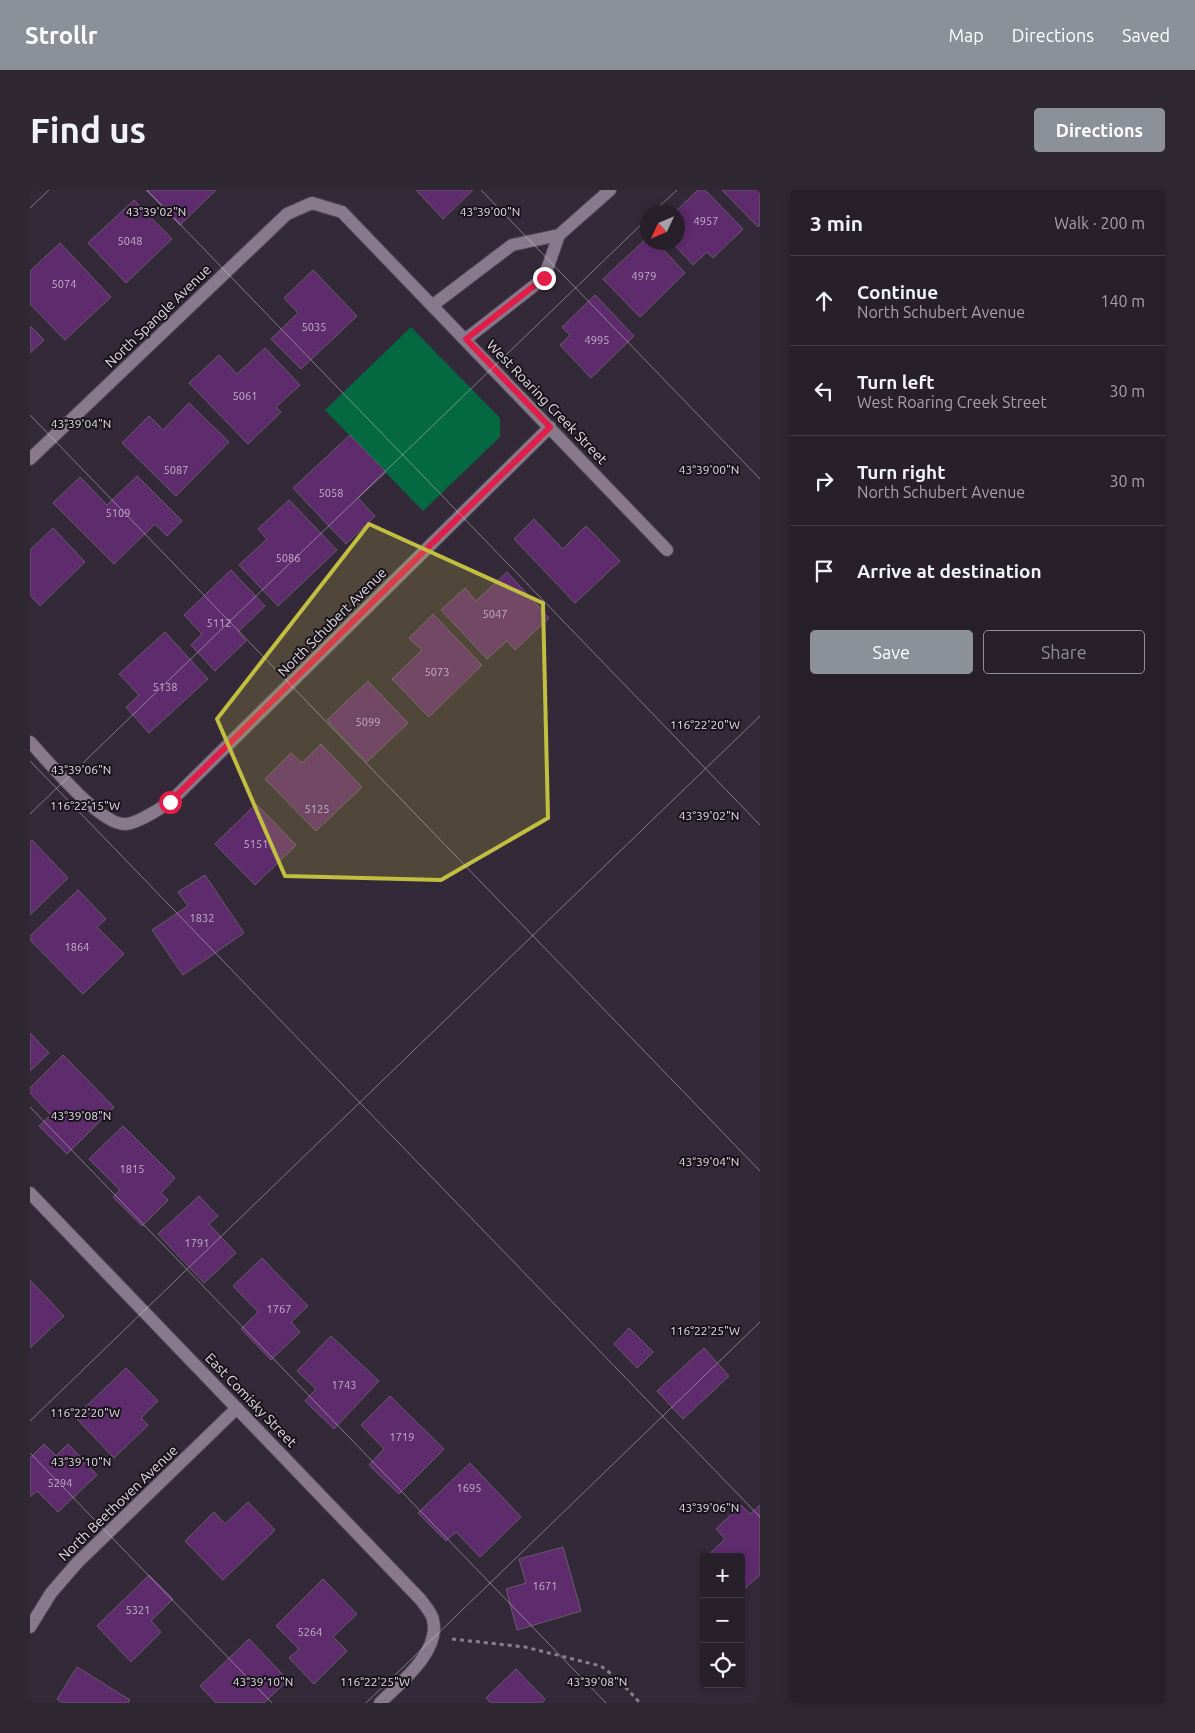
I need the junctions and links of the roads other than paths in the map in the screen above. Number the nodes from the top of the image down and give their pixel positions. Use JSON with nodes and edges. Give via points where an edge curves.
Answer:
{"nodes":[{"id":1,"x":610,"y":190,"type":"edge"},
{"id":2,"x":312,"y":203,"type":"joint"},
{"id":3,"x":559,"y":235,"type":"junction"},
{"id":4,"x":433,"y":305,"type":"junction"},
{"id":5,"x":466,"y":339,"type":"junction"},
{"id":6,"x":550,"y":427,"type":"junction"},
{"id":7,"x":30,"y":459,"type":"edge"},
{"id":8,"x":667,"y":550,"type":"dead end"},
{"id":9,"x":32,"y":747,"type":"edge"},
{"id":10,"x":30,"y":1192,"type":"edge"},
{"id":11,"x":237,"y":1408,"type":"junction"},
{"id":12,"x":30,"y":1627,"type":"edge"},
{"id":13,"x":380,"y":1703,"type":"edge"}],
"edges":[{"from":1,"to":3,"type":"street"},
{"from":2,"to":4,"type":"street","name":"West Roaring Creek Street","via":[[342,212]]},
{"from":2,"to":7,"type":"street","name":"North Spangle Avenue","via":[[287,214]]},
{"from":3,"to":4,"type":"street","via":[[512,245]]},
{"from":3,"to":5,"type":"street","via":[[544,278]]},
{"from":4,"to":5,"type":"street","name":"West Roaring Creek Street"},
{"from":5,"to":6,"type":"street","name":"West Roaring Creek Street"},
{"from":6,"to":8,"type":"street","name":"West Roaring Creek Street"},
{"from":6,"to":9,"type":"street","name":"North Schubert Avenue","via":[[170,802],[126,824],[108,819],[89,805]]},
{"from":10,"to":11,"type":"street","name":"East Comisky Street"},
{"from":11,"to":12,"type":"street","name":"North Beethoven Avenue","via":[[77,1563],[51,1593]]},
{"from":11,"to":13,"type":"street","name":"East Comisky Street","via":[[421,1600],[433,1619],[434,1638],[426,1653]]}]}
